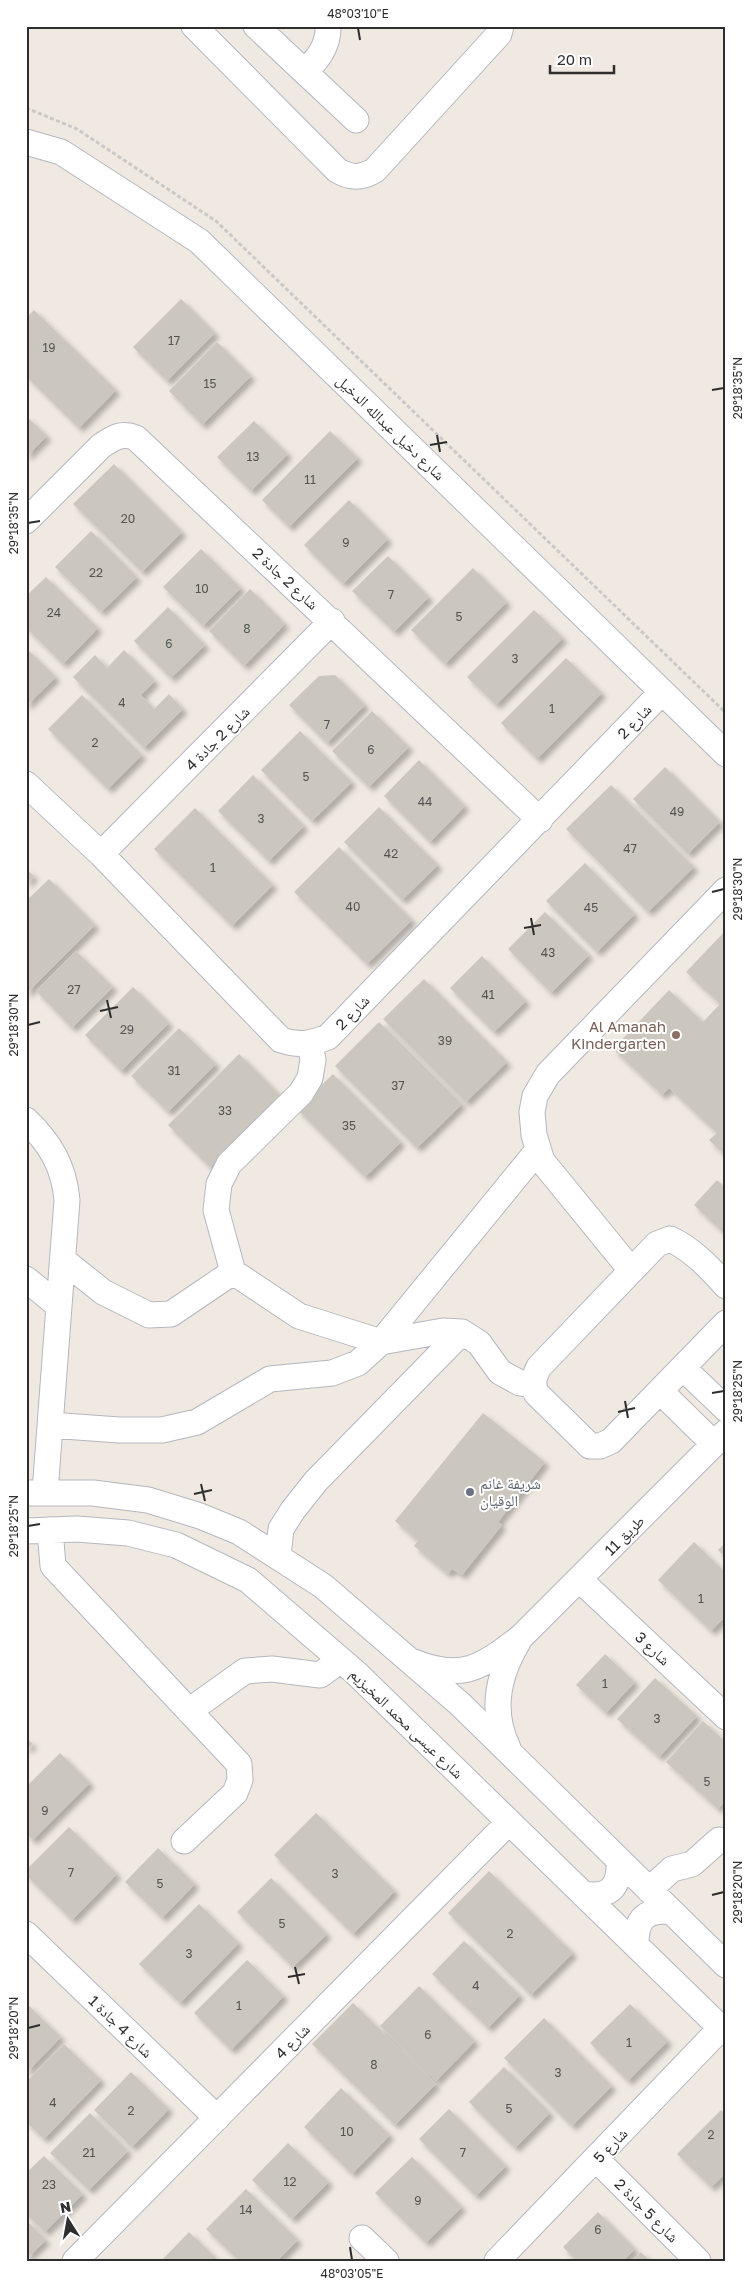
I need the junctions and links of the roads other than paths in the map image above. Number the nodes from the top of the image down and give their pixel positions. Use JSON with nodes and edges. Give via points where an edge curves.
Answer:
{"nodes":[{"id":1,"x":194,"y":26,"type":"edge"},
{"id":2,"x":256,"y":26,"type":"edge"},
{"id":3,"x":328,"y":26,"type":"edge"},
{"id":4,"x":501,"y":26,"type":"edge"},
{"id":5,"x":305,"y":72,"type":"junction"},
{"id":6,"x":356,"y":120,"type":"dead end"},
{"id":7,"x":26,"y":142,"type":"edge"},
{"id":8,"x":26,"y":521,"type":"edge"},
{"id":9,"x":332,"y":621,"type":"junction"},
{"id":10,"x":662,"y":692,"type":"junction"},
{"id":11,"x":726,"y":754,"type":"edge"},
{"id":12,"x":26,"y":784,"type":"edge"},
{"id":13,"x":540,"y":820,"type":"junction"},
{"id":14,"x":101,"y":854,"type":"junction"},
{"id":15,"x":726,"y":890,"type":"edge"},
{"id":16,"x":310,"y":1044,"type":"junction"},
{"id":17,"x":26,"y":1120,"type":"edge"},
{"id":18,"x":538,"y":1150,"type":"junction"},
{"id":19,"x":63,"y":1260,"type":"junction"},
{"id":20,"x":631,"y":1270,"type":"junction"},
{"id":21,"x":233,"y":1272,"type":"junction"},
{"id":22,"x":26,"y":1280,"type":"edge"},
{"id":23,"x":726,"y":1286,"type":"edge"},
{"id":24,"x":59,"y":1306,"type":"junction"},
{"id":25,"x":726,"y":1323,"type":"edge"},
{"id":26,"x":462,"y":1332,"type":"junction"},
{"id":27,"x":381,"y":1342,"type":"junction"},
{"id":28,"x":683,"y":1368,"type":"junction"},
{"id":29,"x":533,"y":1385,"type":"junction"},
{"id":30,"x":660,"y":1391,"type":"junction"},
{"id":31,"x":726,"y":1409,"type":"edge"},
{"id":32,"x":50,"y":1425,"type":"junction"},
{"id":33,"x":720,"y":1438,"type":"edge"},
{"id":34,"x":36,"y":1492,"type":"edge"},
{"id":35,"x":38,"y":1531,"type":"edge"},
{"id":36,"x":278,"y":1556,"type":"junction"},
{"id":37,"x":580,"y":1580,"type":"junction"},
{"id":38,"x":521,"y":1637,"type":"junction"},
{"id":39,"x":341,"y":1660,"type":"junction"},
{"id":40,"x":411,"y":1660,"type":"junction"},
{"id":41,"x":189,"y":1710,"type":"junction"},
{"id":42,"x":726,"y":1717,"type":"edge"},
{"id":43,"x":511,"y":1754,"type":"junction"},
{"id":44,"x":509,"y":1822,"type":"junction"},
{"id":45,"x":184,"y":1840,"type":"dead end"},
{"id":46,"x":719,"y":1840,"type":"dead end"},
{"id":47,"x":619,"y":1861,"type":"junction"},
{"id":48,"x":649,"y":1890,"type":"junction"},
{"id":49,"x":583,"y":1894,"type":"junction"},
{"id":50,"x":670,"y":1911,"type":"junction"},
{"id":51,"x":26,"y":1934,"type":"edge"},
{"id":52,"x":636,"y":1944,"type":"junction"},
{"id":53,"x":726,"y":1965,"type":"edge"},
{"id":54,"x":723,"y":2031,"type":"edge"},
{"id":55,"x":217,"y":2118,"type":"junction"},
{"id":56,"x":596,"y":2159,"type":"junction"},
{"id":57,"x":362,"y":2238,"type":"dead end"},
{"id":58,"x":75,"y":2261,"type":"edge"},
{"id":59,"x":386,"y":2261,"type":"edge"},
{"id":60,"x":497,"y":2261,"type":"edge"},
{"id":61,"x":698,"y":2261,"type":"edge"}],
"edges":[{"from":1,"to":4,"type":"street","via":[[337,170],[356,177],[375,170],[499,34]]},
{"from":2,"to":5,"type":"street"},
{"from":3,"to":5,"type":"street","via":[[324,48]]},
{"from":5,"to":6,"type":"street"},
{"from":7,"to":10,"type":"street","name":"شارع دخيل عبدالله الدخيل","via":[[61,152],[199,240]]},
{"from":8,"to":9,"type":"street","name":"شارع 2 جادة 2","via":[[100,446],[115,436],[130,435],[141,441]]},
{"from":9,"to":13,"type":"street","name":"شارع 2 جادة 2"},
{"from":9,"to":14,"type":"street","name":"شارع 2 جادة 4"},
{"from":10,"to":11,"type":"street","name":"شارع دخيل عبدالله الدخيل"},
{"from":10,"to":13,"type":"street","name":"شارع 2"},
{"from":12,"to":14,"type":"street"},
{"from":13,"to":16,"type":"street","name":"شارع 2","via":[[328,1037]]},
{"from":14,"to":16,"type":"street","via":[[281,1040],[295,1045]]},
{"from":15,"to":18,"type":"street","via":[[540,1084],[532,1112]]},
{"from":16,"to":21,"type":"street","via":[[313,1060],[310,1078],[301,1093],[229,1164],[219,1184],[216,1210]]},
{"from":17,"to":19,"type":"street","via":[[46,1140],[65,1183]]},
{"from":18,"to":20,"type":"street","via":[[552,1176]]},
{"from":18,"to":27,"type":"street"},
{"from":19,"to":21,"type":"street","via":[[103,1292],[149,1315],[170,1314]]},
{"from":19,"to":24,"type":"street"},
{"from":20,"to":23,"type":"street","via":[[657,1244],[670,1239],[712,1269]]},
{"from":20,"to":29,"type":"street","via":[[539,1367]]},
{"from":21,"to":27,"type":"street","via":[[299,1316]]},
{"from":22,"to":24,"type":"street"},
{"from":24,"to":32,"type":"street"},
{"from":25,"to":28,"type":"street"},
{"from":26,"to":27,"type":"street","via":[[444,1331]]},
{"from":26,"to":29,"type":"street","via":[[479,1343],[500,1372],[520,1384]]},
{"from":26,"to":36,"type":"street","via":[[310,1488],[281,1529]]},
{"from":27,"to":32,"type":"street","via":[[358,1363],[332,1373],[270,1379],[197,1422],[162,1430]]},
{"from":28,"to":30,"type":"street"},
{"from":28,"to":31,"type":"street"},
{"from":29,"to":30,"type":"street","via":[[536,1393],[590,1446],[612,1441]]},
{"from":30,"to":33,"type":"street"},
{"from":32,"to":34,"type":"street"},
{"from":33,"to":37,"type":"street","name":"طريق 11"},
{"from":34,"to":36,"type":"street","via":[[93,1493],[148,1500],[239,1532]]},
{"from":35,"to":39,"type":"street","name":"شارع عيسى محمد المخيزيم","via":[[77,1529],[128,1533],[185,1549],[248,1580]]},
{"from":35,"to":41,"type":"street","via":[[53,1566]]},
{"from":36,"to":40,"type":"street","via":[[323,1586]]},
{"from":37,"to":38,"type":"street","name":"طريق 11"},
{"from":37,"to":42,"type":"street","name":"شارع 3"},
{"from":38,"to":40,"type":"street","name":"طريق 11","via":[[484,1664],[470,1669],[439,1669]]},
{"from":38,"to":43,"type":"street","name":"طريق 11","via":[[507,1663],[498,1694],[499,1724]]},
{"from":39,"to":41,"type":"street","via":[[320,1675],[272,1669],[245,1671]]},
{"from":39,"to":44,"type":"street","name":"شارع عيسى محمد المخيزيم"},
{"from":40,"to":43,"type":"street"},
{"from":41,"to":45,"type":"street","via":[[239,1764],[240,1780],[235,1793]]},
{"from":43,"to":47,"type":"street"},
{"from":44,"to":49,"type":"street","name":"شارع عيسى محمد المخيزيم"},
{"from":44,"to":55,"type":"street","name":"شارع 4"},
{"from":46,"to":48,"type":"street","via":[[692,1864],[672,1869]]},
{"from":47,"to":48,"type":"street"},
{"from":47,"to":49,"type":"street","via":[[620,1876],[612,1889],[598,1896]]},
{"from":48,"to":50,"type":"street"},
{"from":49,"to":52,"type":"street","name":"شارع عيسى محمد المخيزيم"},
{"from":50,"to":52,"type":"street","via":[[656,1910],[643,1917],[636,1930]]},
{"from":50,"to":53,"type":"street"},
{"from":51,"to":55,"type":"street","name":"شارع 4 جادة 1"},
{"from":52,"to":54,"type":"street","name":"شارع عيسى محمد المخيزيم"},
{"from":54,"to":56,"type":"street","name":"شارع 5"},
{"from":55,"to":58,"type":"street","name":"شارع 4"},
{"from":56,"to":60,"type":"street","name":"شارع 5"},
{"from":56,"to":61,"type":"street","name":"شارع 5 جادة 2"},
{"from":57,"to":59,"type":"street"}]}
